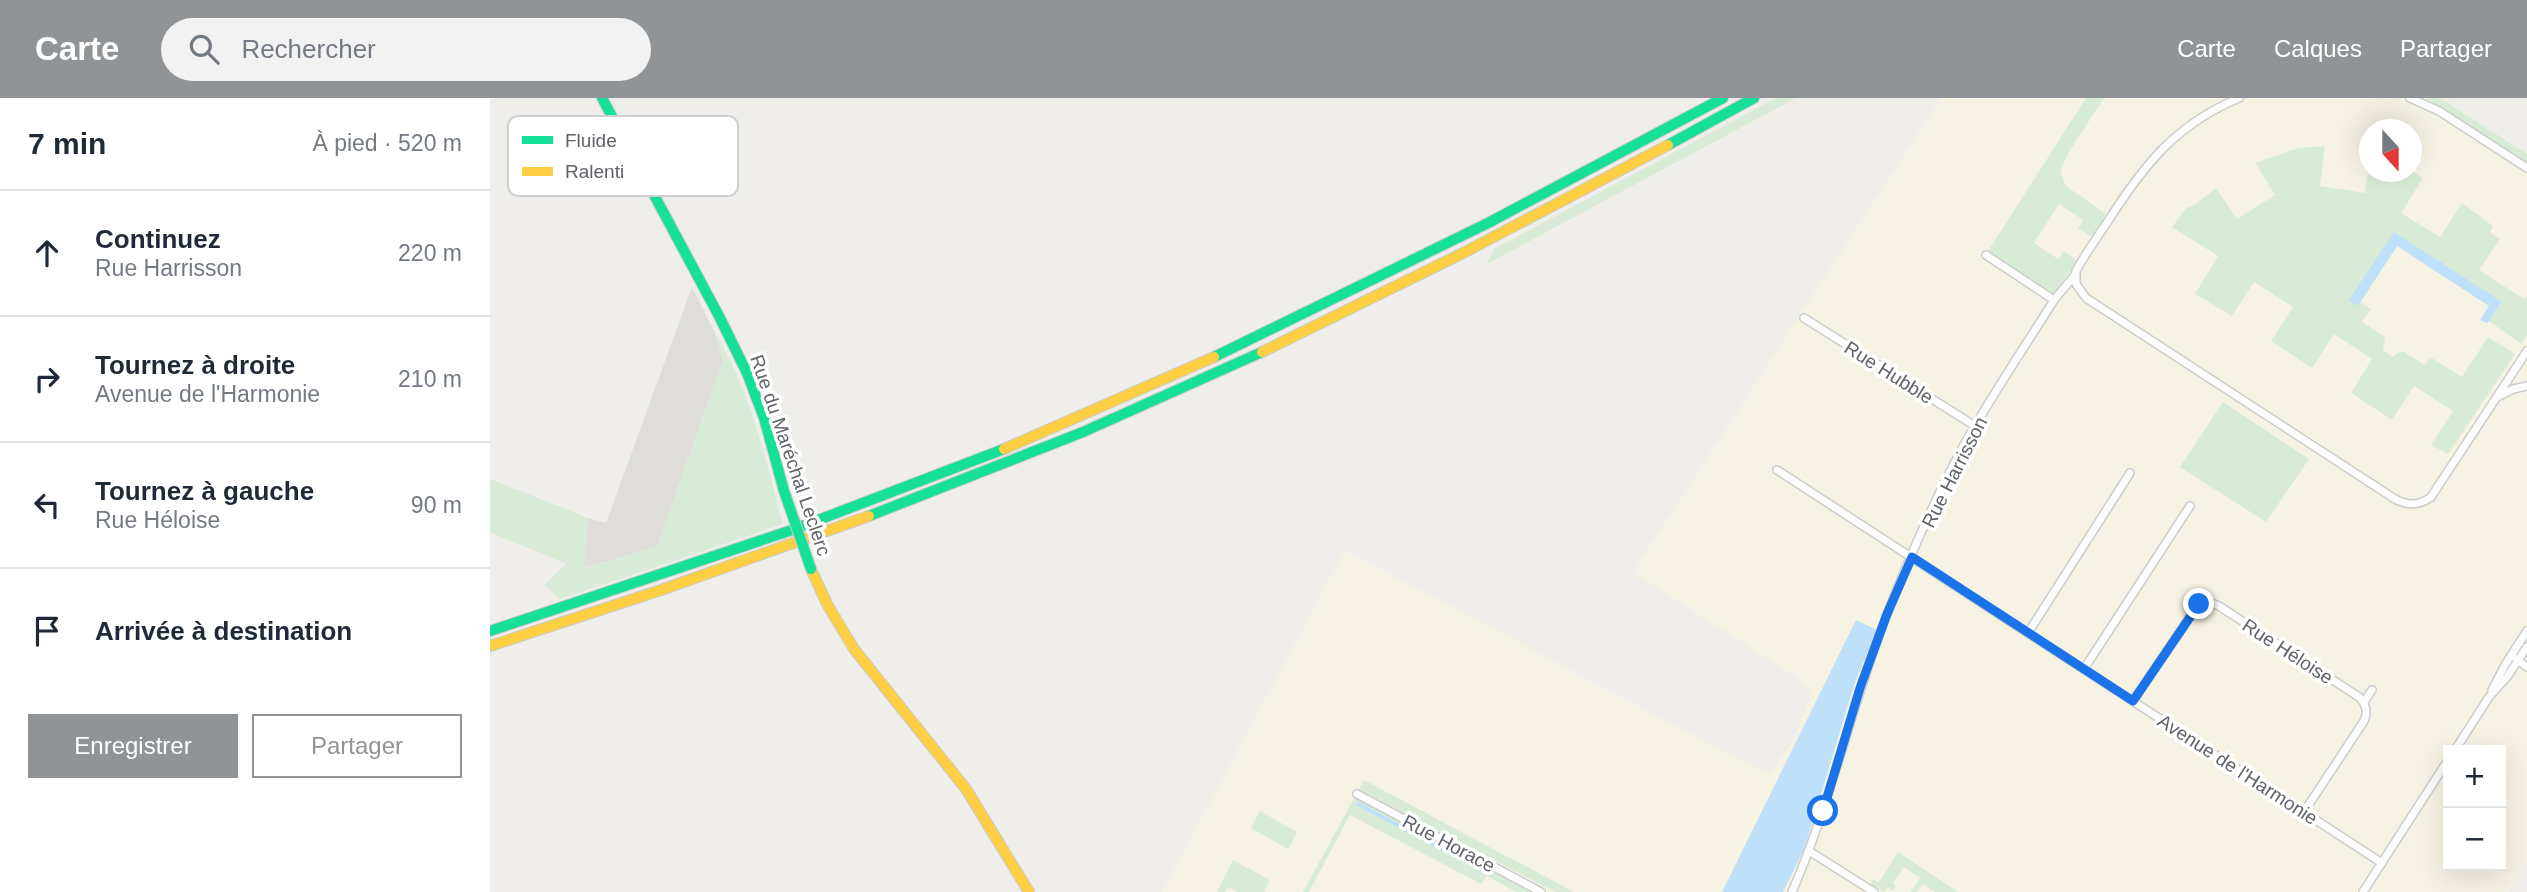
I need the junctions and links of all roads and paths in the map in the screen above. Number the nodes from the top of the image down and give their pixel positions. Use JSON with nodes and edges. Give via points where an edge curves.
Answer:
{"nodes":[{"id":1,"x":602,"y":98,"type":"edge"},
{"id":2,"x":1723,"y":98,"type":"edge"},
{"id":3,"x":1754,"y":98,"type":"edge"},
{"id":4,"x":2239,"y":98,"type":"edge"},
{"id":5,"x":2410,"y":98,"type":"edge"},
{"id":6,"x":612,"y":116,"type":"edge"},
{"id":7,"x":2527,"y":168,"type":"edge"},
{"id":8,"x":655,"y":196,"type":"edge"},
{"id":9,"x":1986,"y":255,"type":"dead end"},
{"id":10,"x":2075,"y":275,"type":"junction"},
{"id":11,"x":2054,"y":300,"type":"junction"},
{"id":12,"x":1804,"y":318,"type":"dead end"},
{"id":13,"x":2527,"y":351,"type":"edge"},
{"id":14,"x":2527,"y":386,"type":"edge"},
{"id":15,"x":2492,"y":404,"type":"junction"},
{"id":16,"x":1975,"y":426,"type":"junction"},
{"id":17,"x":1777,"y":470,"type":"dead end"},
{"id":18,"x":2130,"y":473,"type":"dead end"},
{"id":19,"x":2190,"y":506,"type":"dead end"},
{"id":20,"x":1912,"y":557,"type":"junction"},
{"id":21,"x":490,"y":631,"type":"edge"},
{"id":22,"x":2527,"y":631,"type":"edge"},
{"id":23,"x":2028,"y":633,"type":"junction"},
{"id":24,"x":2524,"y":641,"type":"edge"},
{"id":25,"x":490,"y":646,"type":"edge"},
{"id":26,"x":2527,"y":647,"type":"edge"},
{"id":27,"x":2514,"y":651,"type":"junction"},
{"id":28,"x":2518,"y":661,"type":"junction"},
{"id":29,"x":2527,"y":667,"type":"edge"},
{"id":30,"x":2084,"y":669,"type":"junction"},
{"id":31,"x":2372,"y":690,"type":"dead end"},
{"id":32,"x":2489,"y":697,"type":"junction"},
{"id":33,"x":2133,"y":701,"type":"junction"},
{"id":34,"x":2364,"y":702,"type":"junction"},
{"id":35,"x":2458,"y":745,"type":"edge"},
{"id":36,"x":2443,"y":768,"type":"edge"},
{"id":37,"x":1357,"y":794,"type":"dead end"},
{"id":38,"x":2304,"y":813,"type":"junction"},
{"id":39,"x":1809,"y":851,"type":"junction"},
{"id":40,"x":2382,"y":863,"type":"junction"},
{"id":41,"x":1861,"y":884,"type":"junction"},
{"id":42,"x":1029,"y":892,"type":"edge"},
{"id":43,"x":1541,"y":892,"type":"edge"},
{"id":44,"x":1792,"y":892,"type":"edge"},
{"id":45,"x":1856,"y":892,"type":"edge"},
{"id":46,"x":1874,"y":892,"type":"edge"},
{"id":47,"x":2363,"y":892,"type":"edge"}],
"edges":[{"from":1,"to":6,"type":"main road","name":"Rue du Maréchal Leclerc","bridge":true},
{"from":2,"to":21,"type":"main road","via":[[1398,270],[1110,404],[846,510]]},
{"from":3,"to":25,"type":"main road","via":[[1410,281],[1121,415],[845,526]]},
{"from":4,"to":10,"type":"street","name":"Rue Harrisson","via":[[2192,122],[2152,158]]},
{"from":5,"to":7,"type":"street","via":[[2439,111]]},
{"from":8,"to":42,"type":"main road","name":"Rue du Maréchal Leclerc","bridge":true,"via":[[747,373],[811,569],[827,604],[854,649],[981,812]]},
{"from":9,"to":11,"type":"street"},
{"from":10,"to":11,"type":"street","name":"Rue Harrisson"},
{"from":10,"to":15,"type":"street","via":[[2080,292],[2091,302],[2405,503],[2419,504],[2431,497]]},
{"from":11,"to":16,"type":"street","name":"Rue Harrisson"},
{"from":12,"to":16,"type":"street","name":"Rue Hubble"},
{"from":13,"to":15,"type":"street"},
{"from":14,"to":15,"type":"street","via":[[2507,391]]},
{"from":16,"to":20,"type":"street","name":"Rue Harrisson"},
{"from":17,"to":20,"type":"street","name":"Avenue de l'Harmonie"},
{"from":18,"to":23,"type":"street"},
{"from":19,"to":30,"type":"street"},
{"from":20,"to":23,"type":"street","name":"Avenue de l'Harmonie"},
{"from":20,"to":39,"type":"street","name":"Rue Harrisson","via":[[1860,688]]},
{"from":22,"to":24,"type":"street"},
{"from":23,"to":30,"type":"street","name":"Avenue de l'Harmonie"},
{"from":24,"to":27,"type":"street"},
{"from":26,"to":28,"type":"street"},
{"from":27,"to":28,"type":"street"},
{"from":27,"to":32,"type":"street"},
{"from":28,"to":29,"type":"street"},
{"from":28,"to":32,"type":"street"},
{"from":30,"to":33,"type":"street","name":"Avenue de l'Harmonie"},
{"from":31,"to":34,"type":"street"},
{"from":32,"to":35,"type":"street"},
{"from":33,"to":34,"type":"street","name":"Rue Héloise","via":[[2195,609],[2206,601]]},
{"from":33,"to":38,"type":"street","name":"Avenue de l'Harmonie"},
{"from":34,"to":38,"type":"street","via":[[2365,718]]},
{"from":36,"to":40,"type":"street"},
{"from":37,"to":43,"type":"street","name":"Rue Horace"},
{"from":38,"to":40,"type":"street","name":"Avenue de l'Harmonie"},
{"from":39,"to":41,"type":"street"},
{"from":39,"to":44,"type":"street","name":"Rue Harrisson"},
{"from":40,"to":47,"type":"street"},
{"from":41,"to":45,"type":"street"},
{"from":41,"to":46,"type":"street"}]}
